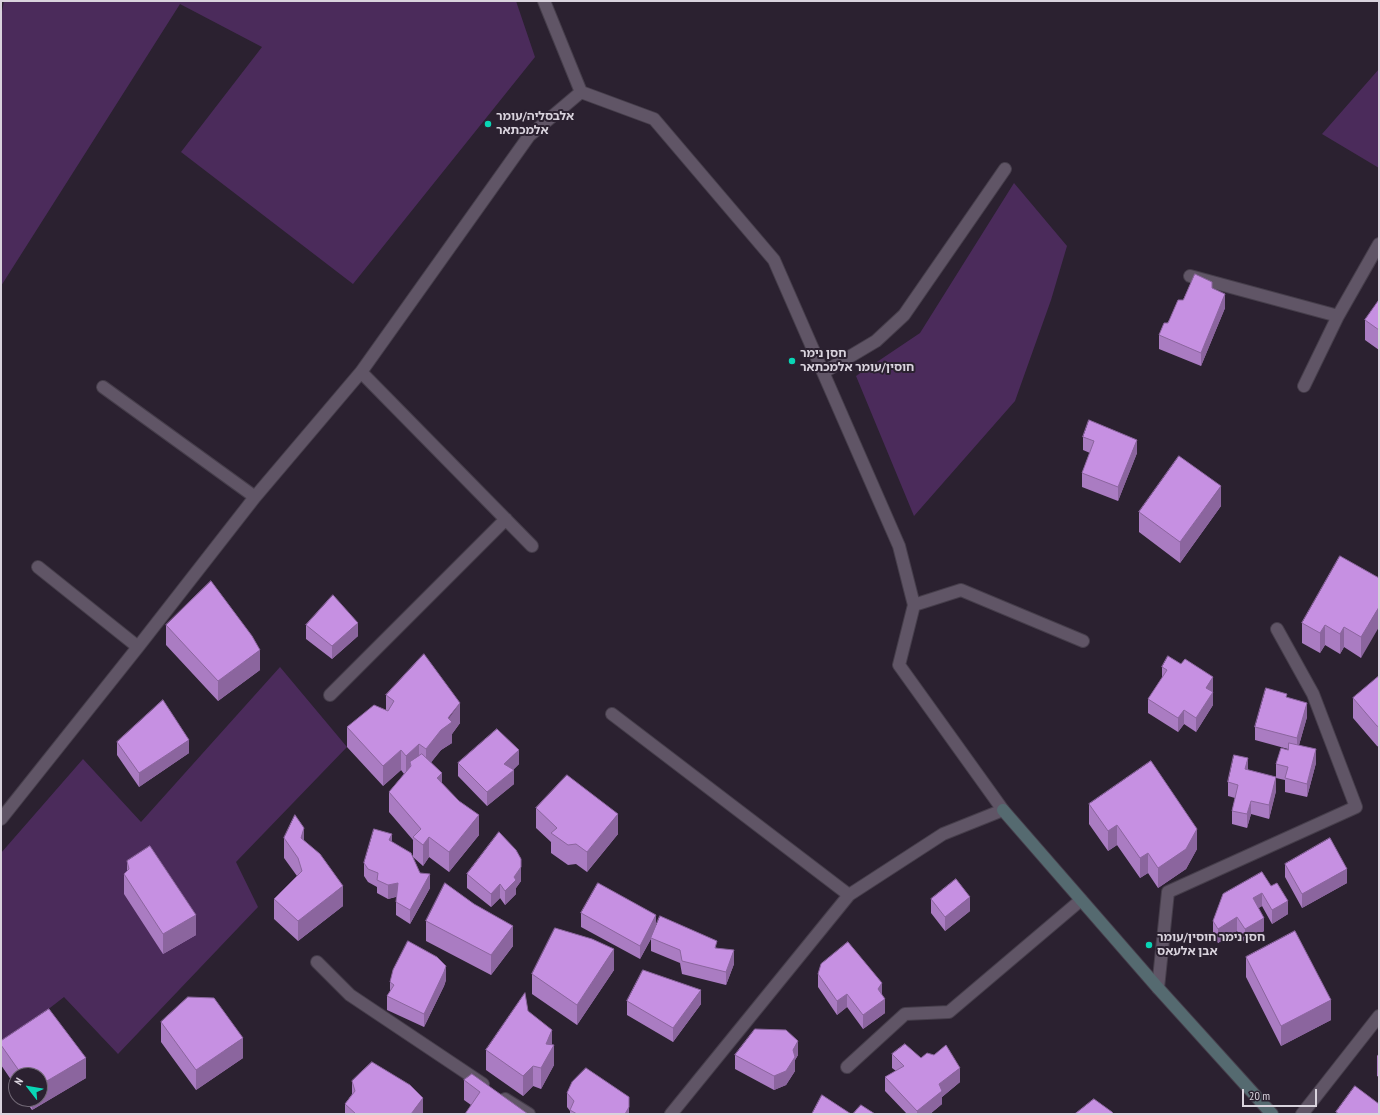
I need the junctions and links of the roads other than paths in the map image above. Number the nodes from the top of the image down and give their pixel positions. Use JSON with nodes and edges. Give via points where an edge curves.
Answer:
{"nodes":[{"id":1,"x":544,"y":1,"type":"edge"},
{"id":2,"x":581,"y":92,"type":"junction"},
{"id":3,"x":1005,"y":169,"type":"dead end"},
{"id":4,"x":1379,"y":244,"type":"edge"},
{"id":5,"x":1190,"y":276,"type":"dead end"},
{"id":6,"x":1338,"y":316,"type":"junction"},
{"id":7,"x":361,"y":372,"type":"junction"},
{"id":8,"x":824,"y":372,"type":"junction"},
{"id":9,"x":1304,"y":386,"type":"dead end"},
{"id":10,"x":103,"y":387,"type":"dead end"},
{"id":11,"x":255,"y":497,"type":"junction"},
{"id":12,"x":506,"y":519,"type":"junction"},
{"id":13,"x":532,"y":546,"type":"dead end"},
{"id":14,"x":38,"y":567,"type":"dead end"},
{"id":15,"x":914,"y":605,"type":"junction"},
{"id":16,"x":1277,"y":629,"type":"dead end"},
{"id":17,"x":1083,"y":641,"type":"dead end"},
{"id":18,"x":138,"y":647,"type":"junction"},
{"id":19,"x":330,"y":695,"type":"dead end"},
{"id":20,"x":612,"y":714,"type":"dead end"},
{"id":21,"x":1003,"y":810,"type":"junction"},
{"id":22,"x":1,"y":819,"type":"edge"},
{"id":23,"x":849,"y":894,"type":"junction"},
{"id":24,"x":1081,"y":900,"type":"junction"},
{"id":25,"x":317,"y":962,"type":"dead end"},
{"id":26,"x":1158,"y":988,"type":"junction"},
{"id":27,"x":1379,"y":1016,"type":"edge"},
{"id":28,"x":847,"y":1067,"type":"dead end"},
{"id":29,"x":1270,"y":1113,"type":"edge"},
{"id":30,"x":529,"y":1114,"type":"edge"},
{"id":31,"x":671,"y":1114,"type":"edge"},
{"id":32,"x":1302,"y":1114,"type":"edge"}],
"edges":[{"from":1,"to":2,"type":"street"},
{"from":2,"to":7,"type":"street","via":[[529,136]]},
{"from":2,"to":8,"type":"street","via":[[654,119],[774,260]]},
{"from":3,"to":8,"type":"street","via":[[904,315],[876,341]]},
{"from":4,"to":6,"type":"street"},
{"from":5,"to":6,"type":"street"},
{"from":6,"to":9,"type":"street"},
{"from":7,"to":11,"type":"street"},
{"from":7,"to":12,"type":"street"},
{"from":8,"to":15,"type":"street","via":[[899,546]]},
{"from":10,"to":11,"type":"street"},
{"from":11,"to":18,"type":"street"},
{"from":12,"to":13,"type":"street"},
{"from":12,"to":19,"type":"street"},
{"from":14,"to":18,"type":"street"},
{"from":15,"to":17,"type":"street","via":[[961,590]]},
{"from":15,"to":21,"type":"street","via":[[899,664]]},
{"from":16,"to":26,"type":"street","via":[[1313,694],[1356,807],[1168,892]]},
{"from":18,"to":22,"type":"street"},
{"from":20,"to":23,"type":"street"},
{"from":21,"to":23,"type":"street","via":[[943,834]]},
{"from":21,"to":24,"type":"street"},
{"from":23,"to":31,"type":"street"},
{"from":24,"to":26,"type":"street"},
{"from":24,"to":28,"type":"street","via":[[949,1012],[905,1014]]},
{"from":25,"to":30,"type":"street","via":[[350,995]]},
{"from":26,"to":29,"type":"street"},
{"from":27,"to":32,"type":"street"}]}
